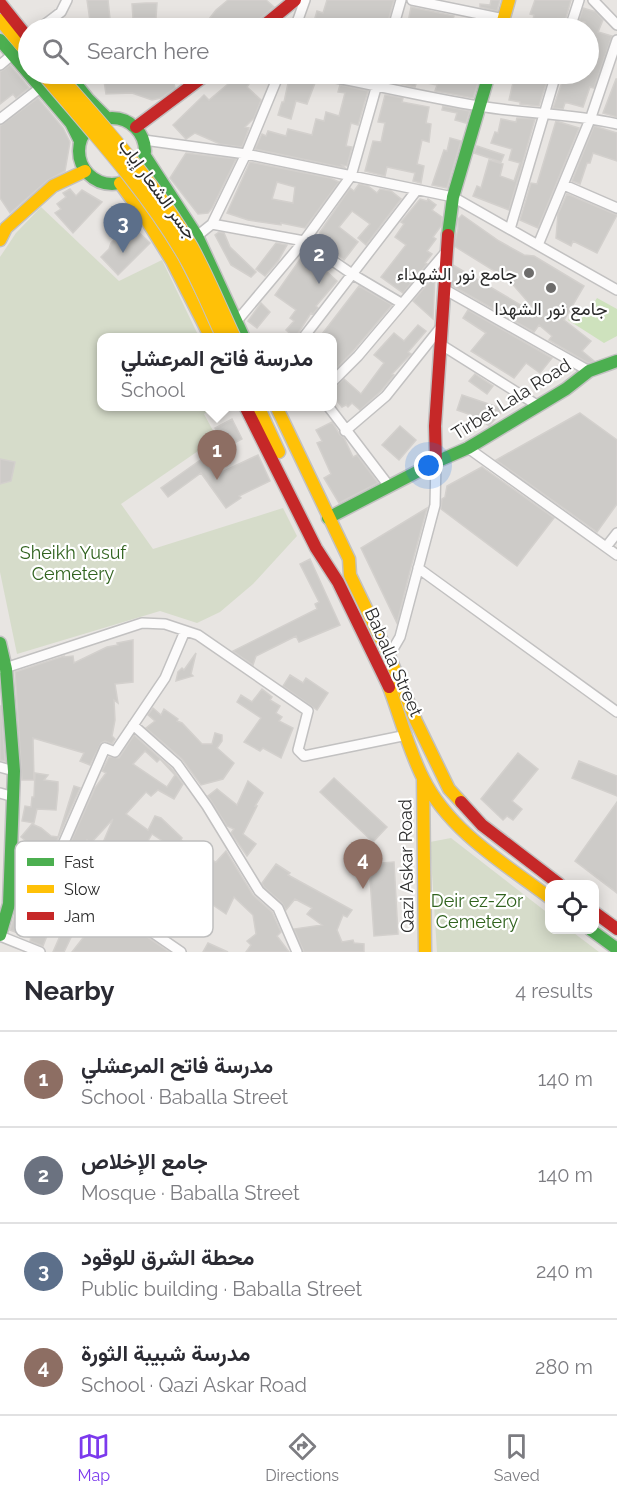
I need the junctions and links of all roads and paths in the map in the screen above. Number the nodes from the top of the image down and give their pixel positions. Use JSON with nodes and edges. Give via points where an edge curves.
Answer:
{"nodes":[{"id":1,"x":9,"y":0,"type":"edge"},
{"id":2,"x":67,"y":0,"type":"edge"},
{"id":3,"x":295,"y":0,"type":"edge"},
{"id":4,"x":305,"y":0,"type":"edge"},
{"id":5,"x":401,"y":0,"type":"edge"},
{"id":6,"x":412,"y":0,"type":"edge"},
{"id":7,"x":509,"y":0,"type":"edge"},
{"id":8,"x":579,"y":0,"type":"edge"},
{"id":9,"x":593,"y":0,"type":"edge"},
{"id":10,"x":0,"y":3,"type":"edge"},
{"id":11,"x":23,"y":18,"type":"edge"},
{"id":12,"x":53,"y":18,"type":"edge"},
{"id":13,"x":273,"y":18,"type":"edge"},
{"id":14,"x":299,"y":18,"type":"edge"},
{"id":15,"x":396,"y":18,"type":"edge"},
{"id":16,"x":480,"y":18,"type":"edge"},
{"id":17,"x":504,"y":18,"type":"edge"},
{"id":18,"x":573,"y":18,"type":"edge"},
{"id":19,"x":0,"y":20,"type":"edge"},
{"id":20,"x":617,"y":25,"type":"edge"},
{"id":21,"x":18,"y":26,"type":"edge"},
{"id":22,"x":0,"y":40,"type":"edge"},
{"id":23,"x":617,"y":40,"type":"edge"},
{"id":24,"x":18,"y":42,"type":"edge"},
{"id":25,"x":12,"y":55,"type":"junction"},
{"id":26,"x":18,"y":62,"type":"edge"},
{"id":27,"x":0,"y":65,"type":"edge"},
{"id":28,"x":37,"y":84,"type":"edge"},
{"id":29,"x":53,"y":84,"type":"edge"},
{"id":30,"x":66,"y":84,"type":"edge"},
{"id":31,"x":76,"y":84,"type":"edge"},
{"id":32,"x":196,"y":84,"type":"edge"},
{"id":33,"x":275,"y":84,"type":"edge"},
{"id":34,"x":367,"y":84,"type":"edge"},
{"id":35,"x":486,"y":84,"type":"edge"},
{"id":36,"x":553,"y":84,"type":"edge"},
{"id":37,"x":377,"y":86,"type":"junction"},
{"id":38,"x":40,"y":88,"type":"junction"},
{"id":39,"x":480,"y":106,"type":"junction"},
{"id":40,"x":544,"y":114,"type":"junction"},
{"id":41,"x":591,"y":117,"type":"junction"},
{"id":42,"x":107,"y":118,"type":"junction"},
{"id":43,"x":0,"y":119,"type":"edge"},
{"id":44,"x":617,"y":124,"type":"edge"},
{"id":45,"x":140,"y":133,"type":"junction"},
{"id":46,"x":80,"y":141,"type":"junction"},
{"id":47,"x":246,"y":154,"type":"junction"},
{"id":48,"x":145,"y":156,"type":"junction"},
{"id":49,"x":85,"y":171,"type":"junction"},
{"id":50,"x":351,"y":176,"type":"junction"},
{"id":51,"x":120,"y":183,"type":"junction"},
{"id":52,"x":564,"y":185,"type":"junction"},
{"id":53,"x":416,"y":190,"type":"junction"},
{"id":54,"x":453,"y":197,"type":"junction"},
{"id":55,"x":617,"y":208,"type":"edge"},
{"id":56,"x":212,"y":224,"type":"junction"},
{"id":57,"x":510,"y":230,"type":"junction"},
{"id":58,"x":197,"y":236,"type":"junction"},
{"id":59,"x":0,"y":240,"type":"edge"},
{"id":60,"x":304,"y":241,"type":"junction"},
{"id":61,"x":538,"y":245,"type":"junction"},
{"id":62,"x":445,"y":253,"type":"junction"},
{"id":63,"x":352,"y":274,"type":"junction"},
{"id":64,"x":444,"y":289,"type":"junction"},
{"id":65,"x":617,"y":290,"type":"edge"},
{"id":66,"x":401,"y":303,"type":"junction"},
{"id":67,"x":236,"y":322,"type":"junction"},
{"id":68,"x":441,"y":327,"type":"junction"},
{"id":69,"x":208,"y":333,"type":"edge"},
{"id":70,"x":222,"y":333,"type":"edge"},
{"id":71,"x":232,"y":333,"type":"edge"},
{"id":72,"x":242,"y":333,"type":"edge"},
{"id":73,"x":307,"y":333,"type":"edge"},
{"id":74,"x":440,"y":344,"type":"junction"},
{"id":75,"x":617,"y":361,"type":"edge"},
{"id":76,"x":589,"y":371,"type":"junction"},
{"id":77,"x":337,"y":378,"type":"edge"},
{"id":78,"x":537,"y":405,"type":"junction"},
{"id":79,"x":248,"y":411,"type":"edge"},
{"id":80,"x":261,"y":411,"type":"edge"},
{"id":81,"x":268,"y":411,"type":"edge"},
{"id":82,"x":278,"y":411,"type":"edge"},
{"id":83,"x":331,"y":411,"type":"edge"},
{"id":84,"x":345,"y":431,"type":"junction"},
{"id":85,"x":468,"y":448,"type":"junction"},
{"id":86,"x":436,"y":462,"type":"junction"},
{"id":87,"x":296,"y":480,"type":"junction"},
{"id":88,"x":389,"y":486,"type":"junction"},
{"id":89,"x":328,"y":518,"type":"junction"},
{"id":90,"x":617,"y":533,"type":"edge"},
{"id":91,"x":606,"y":547,"type":"junction"},
{"id":92,"x":617,"y":555,"type":"edge"},
{"id":93,"x":418,"y":568,"type":"junction"},
{"id":94,"x":344,"y":579,"type":"junction"},
{"id":95,"x":185,"y":631,"type":"junction"},
{"id":96,"x":0,"y":644,"type":"edge"},
{"id":97,"x":389,"y":656,"type":"junction"},
{"id":98,"x":3,"y":675,"type":"edge"},
{"id":99,"x":617,"y":712,"type":"edge"},
{"id":100,"x":133,"y":725,"type":"junction"},
{"id":101,"x":407,"y":735,"type":"junction"},
{"id":102,"x":0,"y":767,"type":"edge"},
{"id":103,"x":14,"y":771,"type":"junction"},
{"id":104,"x":423,"y":779,"type":"junction"},
{"id":105,"x":7,"y":795,"type":"edge"},
{"id":106,"x":64,"y":841,"type":"edge"},
{"id":107,"x":5,"y":858,"type":"edge"},
{"id":108,"x":10,"y":874,"type":"junction"},
{"id":109,"x":15,"y":876,"type":"edge"},
{"id":110,"x":553,"y":880,"type":"edge"},
{"id":111,"x":545,"y":895,"type":"edge"},
{"id":112,"x":15,"y":899,"type":"edge"},
{"id":113,"x":9,"y":904,"type":"junction"},
{"id":114,"x":599,"y":916,"type":"edge"},
{"id":115,"x":617,"y":929,"type":"edge"},
{"id":116,"x":596,"y":934,"type":"edge"},
{"id":117,"x":0,"y":935,"type":"edge"},
{"id":118,"x":159,"y":937,"type":"edge"},
{"id":119,"x":617,"y":949,"type":"edge"},
{"id":120,"x":40,"y":952,"type":"edge"},
{"id":121,"x":181,"y":952,"type":"edge"},
{"id":122,"x":297,"y":952,"type":"edge"},
{"id":123,"x":425,"y":952,"type":"edge"}],
"edges":[{"from":1,"to":11,"type":"main road"},
{"from":2,"to":12,"type":"street"},
{"from":3,"to":13,"type":"main road"},
{"from":4,"to":14,"type":"street"},
{"from":5,"to":15,"type":"street"},
{"from":6,"to":16,"type":"street"},
{"from":7,"to":17,"type":"main road"},
{"from":8,"to":18,"type":"street"},
{"from":9,"to":20,"type":"street"},
{"from":10,"to":21,"type":"main road"},
{"from":19,"to":24,"type":"main road"},
{"from":22,"to":25,"type":"main road"},
{"from":23,"to":41,"type":"street"},
{"from":25,"to":26,"type":"main road"},
{"from":25,"to":27,"type":"street"},
{"from":28,"to":38,"type":"main road"},
{"from":29,"to":70,"type":"main road","name":"جسر الشعار إياب","bridge":true,"via":[[117,159],[183,252]]},
{"from":30,"to":71,"type":"main road","bridge":true,"via":[[159,197],[191,247]]},
{"from":31,"to":42,"type":"main road"},
{"from":32,"to":45,"type":"main road"},
{"from":33,"to":47,"type":"street"},
{"from":34,"to":37,"type":"street"},
{"from":35,"to":39,"type":"main road"},
{"from":36,"to":40,"type":"street"},
{"from":37,"to":39,"type":"street"},
{"from":37,"to":50,"type":"street"},
{"from":38,"to":43,"type":"street"},
{"from":38,"to":46,"type":"main road","via":[[71,123]]},
{"from":39,"to":40,"type":"street"},
{"from":39,"to":54,"type":"main road"},
{"from":40,"to":41,"type":"street"},
{"from":40,"to":57,"type":"street"},
{"from":41,"to":44,"type":"street"},
{"from":41,"to":52,"type":"street"},
{"from":42,"to":45,"type":"main road","via":[[123,119]]},
{"from":42,"to":46,"type":"main road","via":[[87,128]]},
{"from":45,"to":47,"type":"street"},
{"from":45,"to":48,"type":"main road"},
{"from":46,"to":49,"type":"main road","via":[[79,157]]},
{"from":47,"to":50,"type":"street"},
{"from":47,"to":56,"type":"street"},
{"from":48,"to":51,"type":"main road","via":[[137,174]]},
{"from":48,"to":58,"type":"main road"},
{"from":49,"to":51,"type":"main road","via":[[101,182]]},
{"from":49,"to":59,"type":"main road","via":[[53,186],[6,228]]},
{"from":50,"to":53,"type":"street"},
{"from":50,"to":60,"type":"street"},
{"from":51,"to":69,"type":"main road","via":[[172,261]]},
{"from":52,"to":55,"type":"street"},
{"from":52,"to":61,"type":"street"},
{"from":53,"to":54,"type":"street"},
{"from":53,"to":63,"type":"street"},
{"from":54,"to":57,"type":"street"},
{"from":54,"to":62,"type":"main road"},
{"from":56,"to":58,"type":"street"},
{"from":56,"to":60,"type":"street"},
{"from":57,"to":61,"type":"street"},
{"from":58,"to":67,"type":"main road"},
{"from":60,"to":63,"type":"street"},
{"from":60,"to":67,"type":"street"},
{"from":61,"to":65,"type":"street"},
{"from":62,"to":64,"type":"main road"},
{"from":62,"to":66,"type":"street"},
{"from":63,"to":66,"type":"street"},
{"from":63,"to":73,"type":"street"},
{"from":64,"to":68,"type":"main road"},
{"from":64,"to":76,"type":"street"},
{"from":66,"to":77,"type":"street"},
{"from":67,"to":72,"type":"main road"},
{"from":68,"to":74,"type":"main road"},
{"from":68,"to":84,"type":"street","via":[[386,396]]},
{"from":74,"to":78,"type":"street"},
{"from":74,"to":86,"type":"main road"},
{"from":75,"to":76,"type":"main road","name":"Tirbet Lala Road"},
{"from":76,"to":78,"type":"main road","name":"Tirbet Lala Road"},
{"from":78,"to":85,"type":"main road","name":"Tirbet Lala Road"},
{"from":79,"to":94,"type":"main road","name":"Baballa Street","via":[[316,548]]},
{"from":80,"to":87,"type":"main road"},
{"from":81,"to":87,"type":"main road"},
{"from":82,"to":89,"type":"main road","name":"Baballa Street"},
{"from":83,"to":84,"type":"street"},
{"from":84,"to":88,"type":"street"},
{"from":85,"to":86,"type":"main road","name":"Tirbet Lala Road"},
{"from":85,"to":91,"type":"street"},
{"from":86,"to":88,"type":"main road","name":"Tirbet Lala Road"},
{"from":86,"to":93,"type":"street","via":[[435,505]]},
{"from":87,"to":94,"type":"main road"},
{"from":88,"to":89,"type":"main road","name":"Tirbet Lala Road"},
{"from":89,"to":94,"type":"main road","name":"Baballa Street","via":[[349,559]]},
{"from":90,"to":91,"type":"street"},
{"from":91,"to":92,"type":"street"},
{"from":93,"to":97,"type":"street","via":[[400,637]]},
{"from":93,"to":99,"type":"street"},
{"from":94,"to":97,"type":"main road","name":"Baballa Street"},
{"from":94,"to":101,"type":"main road","name":"Baballa Street"},
{"from":95,"to":98,"type":"street","via":[[165,624],[142,623]]},
{"from":95,"to":100,"type":"street","via":[[165,678]]},
{"from":95,"to":101,"type":"street","via":[[308,711],[298,750],[304,756]]},
{"from":96,"to":98,"type":"main road"},
{"from":97,"to":110,"type":"main road","name":"Baballa Street","via":[[449,789],[482,825]]},
{"from":98,"to":103,"type":"main road"},
{"from":100,"to":106,"type":"street","via":[[115,752],[105,748]]},
{"from":100,"to":122,"type":"street","via":[[177,764],[259,891],[278,908]]},
{"from":101,"to":104,"type":"main road","name":"Baballa Street"},
{"from":102,"to":103,"type":"street"},
{"from":103,"to":105,"type":"main road"},
{"from":104,"to":111,"type":"main road","name":"Baballa Street","via":[[474,842]]},
{"from":104,"to":123,"type":"main road","name":"Qazi Askar Road"},
{"from":105,"to":107,"type":"main road"},
{"from":107,"to":108,"type":"main road"},
{"from":108,"to":109,"type":"street"},
{"from":108,"to":113,"type":"main road"},
{"from":112,"to":113,"type":"street"},
{"from":113,"to":117,"type":"main road"},
{"from":114,"to":115,"type":"main road"},
{"from":116,"to":119,"type":"main road"},
{"from":117,"to":120,"type":"street"},
{"from":118,"to":121,"type":"street"}]}
